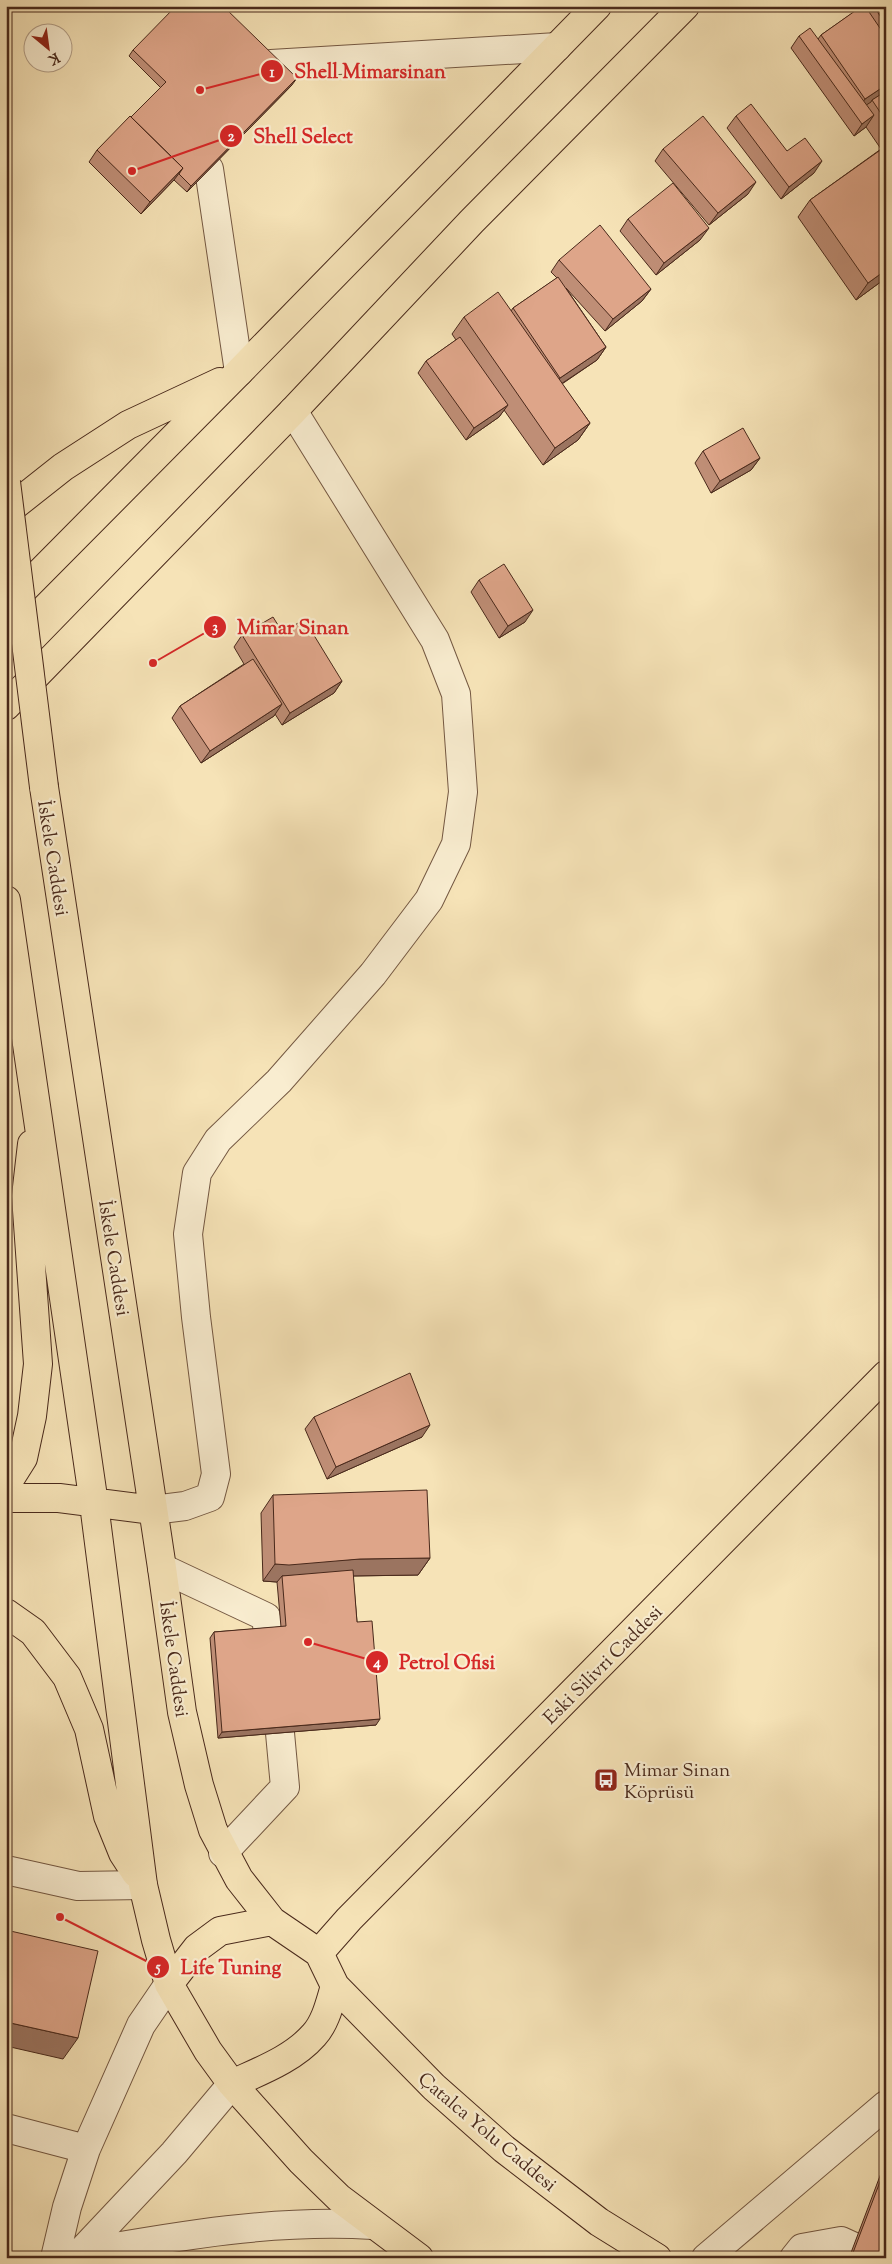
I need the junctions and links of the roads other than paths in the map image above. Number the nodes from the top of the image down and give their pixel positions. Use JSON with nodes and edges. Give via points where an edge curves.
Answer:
{"nodes":[{"id":1,"x":596,"y":6,"type":"edge"},
{"id":2,"x":685,"y":6,"type":"edge"},
{"id":3,"x":556,"y":47,"type":"junction"},
{"id":4,"x":271,"y":64,"type":"edge"},
{"id":5,"x":209,"y":169,"type":"edge"},
{"id":6,"x":238,"y":373,"type":"junction"},
{"id":7,"x":292,"y":411,"type":"junction"},
{"id":8,"x":6,"y":482,"type":"edge"},
{"id":9,"x":6,"y":512,"type":"edge"},
{"id":10,"x":6,"y":607,"type":"edge"},
{"id":11,"x":6,"y":706,"type":"edge"},
{"id":12,"x":6,"y":900,"type":"edge"},
{"id":13,"x":36,"y":1102,"type":"junction"},
{"id":14,"x":886,"y":1376,"type":"edge"},
{"id":15,"x":6,"y":1485,"type":"edge"},
{"id":16,"x":6,"y":1498,"type":"edge"},
{"id":17,"x":94,"y":1504,"type":"junction"},
{"id":18,"x":153,"y":1510,"type":"junction"},
{"id":19,"x":162,"y":1568,"type":"junction"},
{"id":20,"x":6,"y":1613,"type":"edge"},
{"id":21,"x":268,"y":1634,"type":"edge"},
{"id":22,"x":280,"y":1733,"type":"edge"},
{"id":23,"x":223,"y":1853,"type":"junction"},
{"id":24,"x":6,"y":1870,"type":"edge"},
{"id":25,"x":143,"y":1885,"type":"junction"},
{"id":26,"x":272,"y":1921,"type":"junction"},
{"id":27,"x":319,"y":1953,"type":"junction"},
{"id":28,"x":170,"y":1984,"type":"junction"},
{"id":29,"x":335,"y":1986,"type":"junction"},
{"id":30,"x":232,"y":2084,"type":"junction"},
{"id":31,"x":886,"y":2105,"type":"edge"},
{"id":32,"x":6,"y":2128,"type":"edge"},
{"id":33,"x":86,"y":2149,"type":"junction"},
{"id":34,"x":373,"y":2225,"type":"junction"},
{"id":35,"x":70,"y":2256,"type":"edge"},
{"id":36,"x":419,"y":2258,"type":"edge"},
{"id":37,"x":657,"y":2258,"type":"edge"},
{"id":38,"x":706,"y":2258,"type":"edge"},
{"id":39,"x":794,"y":2258,"type":"edge"},
{"id":40,"x":878,"y":2258,"type":"edge"}],
"edges":[{"from":1,"to":3,"type":"main road"},
{"from":2,"to":7,"type":"main road","via":[[472,221]]},
{"from":3,"to":4,"type":"street"},
{"from":3,"to":6,"type":"main road"},
{"from":5,"to":6,"type":"street"},
{"from":6,"to":9,"type":"main road","via":[[128,425],[63,467]]},
{"from":6,"to":10,"type":"main road"},
{"from":7,"to":11,"type":"main road"},
{"from":7,"to":18,"type":"street","via":[[435,640],[456,694],[463,792],[456,844],[429,900],[373,974],[279,1080],[218,1140],[197,1173],[188,1234],[216,1474],[210,1497],[185,1506]]},
{"from":8,"to":18,"type":"main road","name":"İskele Caddesi","bridge":true,"via":[[44,787]]},
{"from":12,"to":13,"type":"main road"},
{"from":13,"to":15,"type":"main road","via":[[26,1196],[38,1364],[23,1458]]},
{"from":13,"to":17,"type":"main road"},
{"from":14,"to":27,"type":"main road","name":"Eski Silivri Caddesi"},
{"from":16,"to":17,"type":"main road","via":[[59,1498]]},
{"from":17,"to":18,"type":"main road"},
{"from":17,"to":25,"type":"main road"},
{"from":18,"to":19,"type":"main road","name":"İskele Caddesi"},
{"from":19,"to":21,"type":"street","via":[[266,1617]]},
{"from":19,"to":23,"type":"main road","name":"İskele Caddesi","via":[[182,1712],[199,1785]]},
{"from":20,"to":25,"type":"main road","via":[[33,1632],[67,1677],[88,1730],[108,1816],[123,1853]]},
{"from":22,"to":23,"type":"street","via":[[285,1787]]},
{"from":23,"to":26,"type":"main road","name":"İskele Caddesi"},
{"from":24,"to":25,"type":"street","via":[[78,1886]]},
{"from":25,"to":28,"type":"main road"},
{"from":26,"to":27,"type":"main road","name":"İskele Caddesi"},
{"from":26,"to":28,"type":"main road","via":[[220,1931],[197,1948]]},
{"from":27,"to":29,"type":"main road","name":"İskele Caddesi"},
{"from":28,"to":30,"type":"main road","via":[[208,2051]]},
{"from":28,"to":33,"type":"street","via":[[141,2025]]},
{"from":29,"to":30,"type":"main road","via":[[328,2013],[315,2034],[294,2053]]},
{"from":29,"to":37,"type":"main road","name":"Çatalca Yolu Caddesi","via":[[434,2087],[504,2148],[599,2222]]},
{"from":30,"to":34,"type":"main road","via":[[301,2161]]},
{"from":30,"to":35,"type":"street","via":[[174,2153]]},
{"from":31,"to":38,"type":"street"},
{"from":32,"to":33,"type":"street"},
{"from":33,"to":35,"type":"street","via":[[67,2207]]},
{"from":34,"to":35,"type":"street","via":[[294,2223],[198,2232]]},
{"from":34,"to":36,"type":"main road"},
{"from":39,"to":40,"type":"street","via":[[802,2248],[841,2241]]}]}
